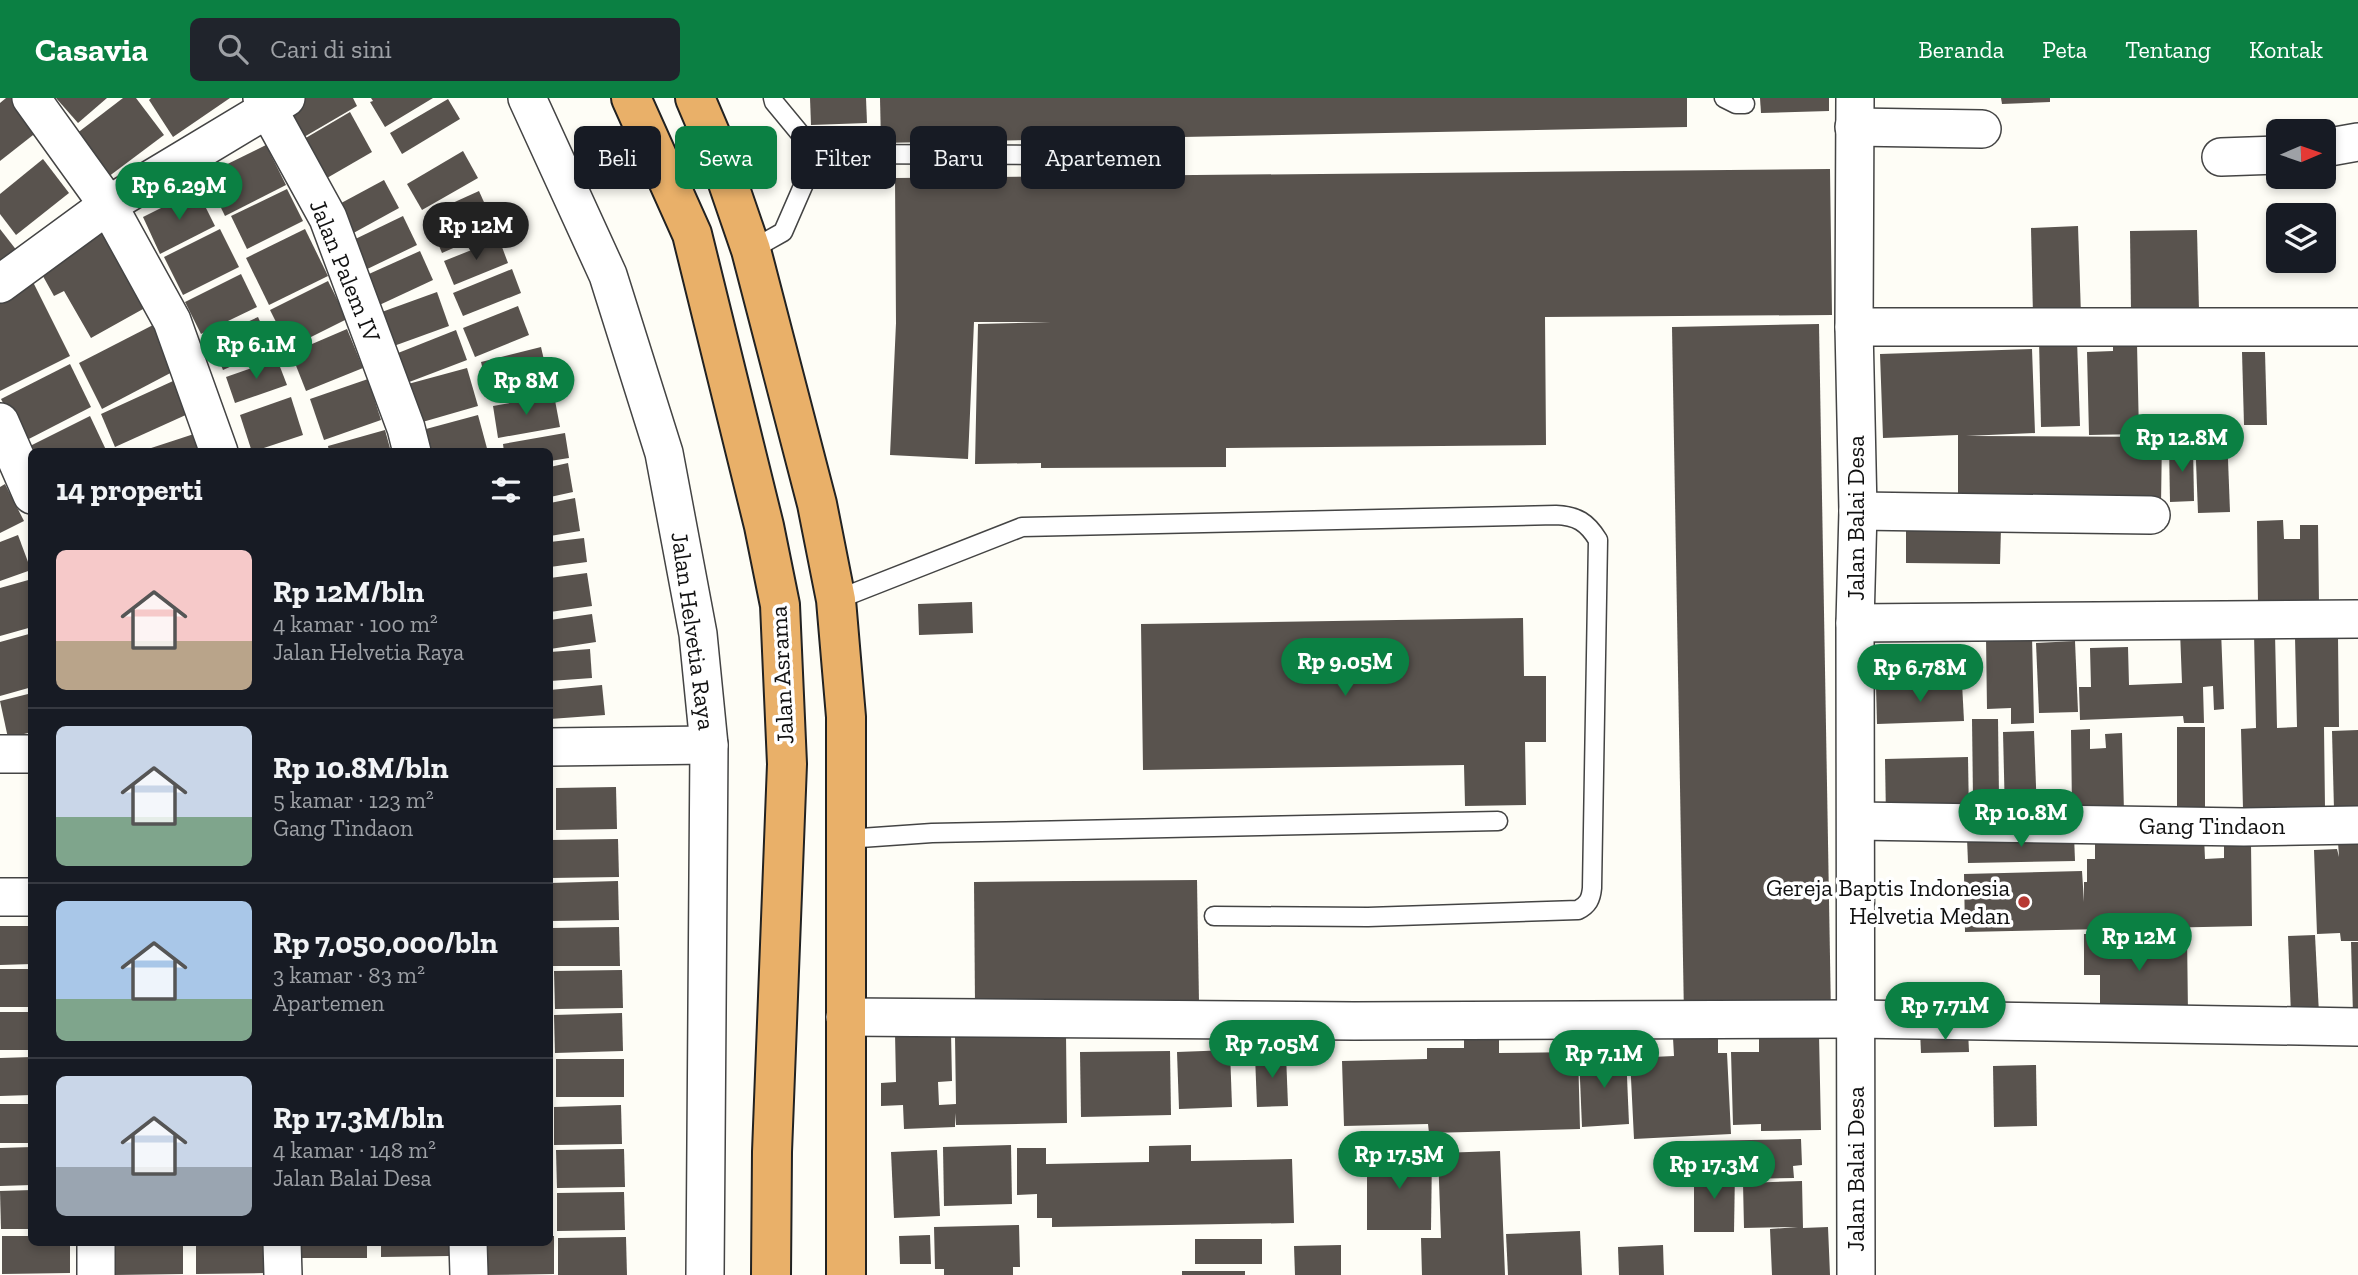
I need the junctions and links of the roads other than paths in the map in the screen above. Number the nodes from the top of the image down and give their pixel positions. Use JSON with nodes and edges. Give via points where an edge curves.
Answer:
{"nodes":[{"id":1,"x":32,"y":98,"type":"edge"},
{"id":2,"x":527,"y":98,"type":"edge"},
{"id":3,"x":631,"y":98,"type":"edge"},
{"id":4,"x":695,"y":98,"type":"edge"},
{"id":5,"x":773,"y":98,"type":"edge"},
{"id":6,"x":1724,"y":98,"type":"edge"},
{"id":7,"x":273,"y":102,"type":"edge"},
{"id":8,"x":1745,"y":104,"type":"dead end"},
{"id":9,"x":1855,"y":112,"type":"edge"},
{"id":10,"x":793,"y":126,"type":"edge"},
{"id":11,"x":1982,"y":129,"type":"dead end"},
{"id":12,"x":2358,"y":142,"type":"edge"},
{"id":13,"x":2336,"y":146,"type":"edge"},
{"id":14,"x":896,"y":155,"type":"edge"},
{"id":15,"x":1021,"y":155,"type":"edge"},
{"id":16,"x":2266,"y":155,"type":"edge"},
{"id":17,"x":2221,"y":157,"type":"dead end"},
{"id":18,"x":802,"y":189,"type":"edge"},
{"id":19,"x":108,"y":205,"type":"junction"},
{"id":20,"x":751,"y":250,"type":"junction"},
{"id":21,"x":0,"y":285,"type":"edge"},
{"id":22,"x":1854,"y":327,"type":"junction"},
{"id":23,"x":2358,"y":327,"type":"edge"},
{"id":24,"x":0,"y":422,"type":"edge"},
{"id":25,"x":218,"y":448,"type":"edge"},
{"id":26,"x":411,"y":448,"type":"edge"},
{"id":27,"x":28,"y":486,"type":"edge"},
{"id":28,"x":1858,"y":510,"type":"junction"},
{"id":29,"x":2151,"y":515,"type":"dead end"},
{"id":30,"x":836,"y":600,"type":"junction"},
{"id":31,"x":2358,"y":619,"type":"edge"},
{"id":32,"x":1855,"y":623,"type":"junction"},
{"id":33,"x":709,"y":745,"type":"junction"},
{"id":34,"x":553,"y":747,"type":"edge"},
{"id":35,"x":0,"y":754,"type":"edge"},
{"id":36,"x":28,"y":754,"type":"edge"},
{"id":37,"x":1498,"y":821,"type":"dead end"},
{"id":38,"x":1857,"y":821,"type":"junction"},
{"id":39,"x":2358,"y":825,"type":"edge"},
{"id":40,"x":846,"y":839,"type":"junction"},
{"id":41,"x":0,"y":897,"type":"edge"},
{"id":42,"x":28,"y":898,"type":"edge"},
{"id":43,"x":1214,"y":916,"type":"dead end"},
{"id":44,"x":845,"y":1017,"type":"junction"},
{"id":45,"x":1855,"y":1018,"type":"junction"},
{"id":46,"x":2358,"y":1027,"type":"edge"},
{"id":47,"x":96,"y":1246,"type":"edge"},
{"id":48,"x":282,"y":1246,"type":"edge"},
{"id":49,"x":468,"y":1246,"type":"edge"},
{"id":50,"x":96,"y":1275,"type":"edge"},
{"id":51,"x":283,"y":1275,"type":"edge"},
{"id":52,"x":468,"y":1275,"type":"edge"},
{"id":53,"x":705,"y":1275,"type":"edge"},
{"id":54,"x":771,"y":1275,"type":"edge"},
{"id":55,"x":846,"y":1275,"type":"edge"},
{"id":56,"x":1856,"y":1275,"type":"edge"}],
"edges":[{"from":1,"to":19,"type":"street"},
{"from":2,"to":33,"type":"street","name":"Jalan Helvetia Raya","via":[[608,275],[664,453],[698,634]]},
{"from":3,"to":54,"type":"highway","name":"Jalan Asrama","via":[[692,234],[780,604],[787,764]]},
{"from":4,"to":20,"type":"highway"},
{"from":5,"to":10,"type":"lane"},
{"from":6,"to":8,"type":"lane"},
{"from":7,"to":19,"type":"street"},
{"from":7,"to":26,"type":"street","name":"Jalan Palem IV","via":[[328,218]]},
{"from":9,"to":11,"type":"street"},
{"from":9,"to":22,"type":"street","name":"Jalan Balai Desa"},
{"from":12,"to":13,"type":"street"},
{"from":14,"to":15,"type":"lane"},
{"from":16,"to":17,"type":"street"},
{"from":18,"to":20,"type":"lane","via":[[783,232]]},
{"from":19,"to":21,"type":"street"},
{"from":19,"to":25,"type":"street","via":[[172,321]]},
{"from":20,"to":30,"type":"highway","via":[[817,504]]},
{"from":22,"to":23,"type":"street"},
{"from":22,"to":28,"type":"street","name":"Jalan Balai Desa"},
{"from":24,"to":27,"type":"street"},
{"from":28,"to":29,"type":"street"},
{"from":28,"to":32,"type":"street","name":"Jalan Balai Desa"},
{"from":30,"to":40,"type":"highway","via":[[846,716]]},
{"from":30,"to":43,"type":"lane","via":[[1022,527],[1556,515],[1584,521],[1598,540],[1592,888],[1586,906],[1578,910],[1368,917]]},
{"from":31,"to":32,"type":"street"},
{"from":32,"to":38,"type":"street","name":"Jalan Balai Desa"},
{"from":33,"to":34,"type":"street"},
{"from":33,"to":53,"type":"street","name":"Jalan Helvetia Raya"},
{"from":35,"to":36,"type":"street"},
{"from":37,"to":40,"type":"lane","via":[[932,833]]},
{"from":38,"to":39,"type":"street","name":"Gang Tindaon"},
{"from":38,"to":45,"type":"street","name":"Jalan Balai Desa"},
{"from":40,"to":44,"type":"highway"},
{"from":41,"to":42,"type":"street"},
{"from":44,"to":45,"type":"street"},
{"from":44,"to":55,"type":"highway"},
{"from":45,"to":46,"type":"street"},
{"from":45,"to":56,"type":"street","name":"Jalan Balai Desa"},
{"from":47,"to":50,"type":"street"},
{"from":48,"to":51,"type":"street"},
{"from":49,"to":52,"type":"street"}]}
